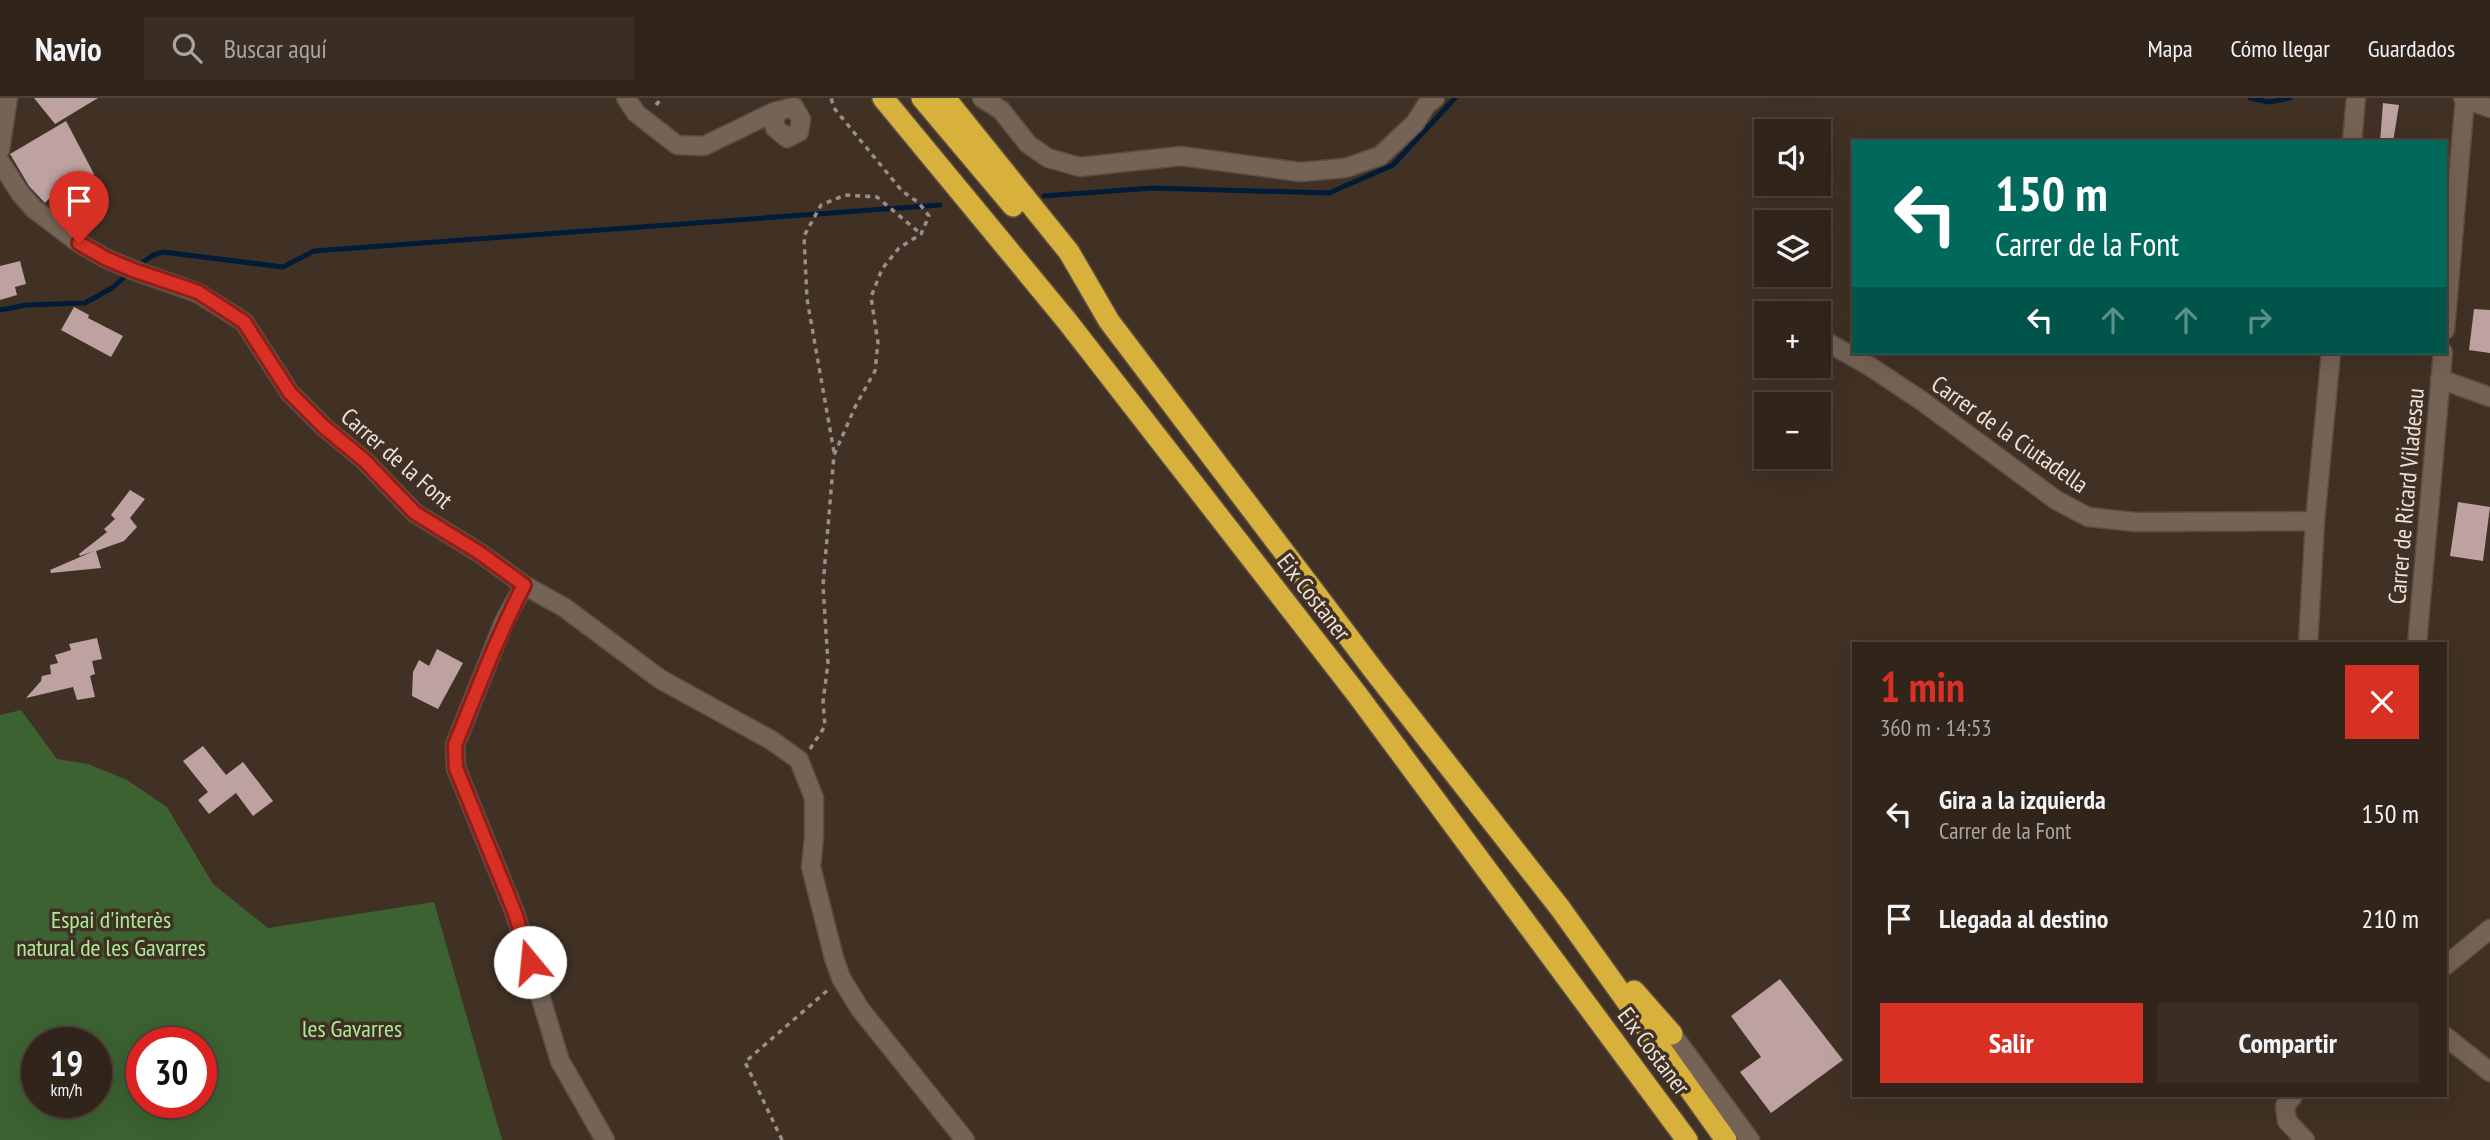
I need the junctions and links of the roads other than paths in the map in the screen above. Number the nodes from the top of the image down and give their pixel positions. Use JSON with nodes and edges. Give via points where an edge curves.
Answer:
{"nodes":[{"id":1,"x":8,"y":98,"type":"edge"},
{"id":2,"x":626,"y":98,"type":"edge"},
{"id":3,"x":867,"y":98,"type":"edge"},
{"id":4,"x":883,"y":98,"type":"edge"},
{"id":5,"x":922,"y":98,"type":"edge"},
{"id":6,"x":945,"y":98,"type":"edge"},
{"id":7,"x":982,"y":98,"type":"edge"},
{"id":8,"x":1435,"y":98,"type":"edge"},
{"id":9,"x":2356,"y":98,"type":"edge"},
{"id":10,"x":2464,"y":98,"type":"edge"},
{"id":11,"x":2490,"y":108,"type":"edge"},
{"id":12,"x":774,"y":112,"type":"dead end"},
{"id":13,"x":2352,"y":140,"type":"edge"},
{"id":14,"x":0,"y":150,"type":"edge"},
{"id":15,"x":0,"y":162,"type":"edge"},
{"id":16,"x":2447,"y":306,"type":"edge"},
{"id":17,"x":1067,"y":321,"type":"junction"},
{"id":18,"x":1108,"y":321,"type":"junction"},
{"id":19,"x":1831,"y":344,"type":"edge"},
{"id":20,"x":2331,"y":354,"type":"edge"},
{"id":21,"x":2443,"y":354,"type":"edge"},
{"id":22,"x":2440,"y":379,"type":"junction"},
{"id":23,"x":2490,"y":397,"type":"edge"},
{"id":24,"x":2315,"y":521,"type":"junction"},
{"id":25,"x":524,"y":585,"type":"junction"},
{"id":26,"x":2308,"y":642,"type":"edge"},
{"id":27,"x":2417,"y":642,"type":"edge"},
{"id":28,"x":1417,"y":775,"type":"junction"},
{"id":29,"x":1560,"y":908,"type":"junction"},
{"id":30,"x":2490,"y":929,"type":"edge"},
{"id":31,"x":2447,"y":964,"type":"edge"},
{"id":32,"x":1672,"y":1034,"type":"joint"},
{"id":33,"x":2447,"y":1039,"type":"edge"},
{"id":34,"x":2490,"y":1072,"type":"edge"},
{"id":35,"x":2292,"y":1097,"type":"edge"},
{"id":36,"x":605,"y":1140,"type":"edge"},
{"id":37,"x":965,"y":1140,"type":"edge"},
{"id":38,"x":1672,"y":1140,"type":"edge"},
{"id":39,"x":1688,"y":1140,"type":"edge"},
{"id":40,"x":1726,"y":1140,"type":"edge"},
{"id":41,"x":1750,"y":1140,"type":"edge"},
{"id":42,"x":2305,"y":1140,"type":"edge"}],
"edges":[{"from":1,"to":14,"type":"street"},
{"from":2,"to":12,"type":"street","via":[[636,113],[677,145],[704,146]]},
{"from":3,"to":17,"type":"highway","via":[[1033,299]]},
{"from":4,"to":17,"type":"highway","name":"Eix Costaner"},
{"from":5,"to":18,"type":"highway"},
{"from":6,"to":18,"type":"highway","via":[[1069,252]]},
{"from":7,"to":8,"type":"street","via":[[1001,110],[1028,144],[1048,158],[1080,167],[1181,156],[1300,172],[1345,168],[1380,156]]},
{"from":9,"to":13,"type":"street"},
{"from":10,"to":11,"type":"street"},
{"from":10,"to":16,"type":"street"},
{"from":15,"to":25,"type":"street","name":"Carrer de la Font","via":[[34,209],[79,243],[133,270],[198,292],[244,322],[290,393],[415,513]]},
{"from":17,"to":28,"type":"highway","name":"Eix Costaner"},
{"from":18,"to":29,"type":"highway"},
{"from":19,"to":24,"type":"street","name":"Carrer de la Ciutadella","via":[[1922,401],[2056,500],[2088,516],[2135,522]]},
{"from":20,"to":24,"type":"street"},
{"from":21,"to":22,"type":"street","name":"Carrer de Ricard Viladesau"},
{"from":22,"to":23,"type":"street"},
{"from":22,"to":27,"type":"street","name":"Carrer de Ricard Viladesau"},
{"from":24,"to":26,"type":"street"},
{"from":25,"to":36,"type":"street","via":[[455,745],[456,768],[515,913],[560,1062]]},
{"from":25,"to":37,"type":"street","name":"Carrer de la Font","via":[[565,608],[660,679],[799,760],[814,798],[811,867],[841,978],[860,1009]]},
{"from":28,"to":38,"type":"highway","via":[[1481,880]]},
{"from":28,"to":39,"type":"highway","name":"Eix Costaner"},
{"from":29,"to":32,"type":"highway"},
{"from":29,"to":40,"type":"highway"},
{"from":30,"to":31,"type":"street"},
{"from":32,"to":41,"type":"street"},
{"from":33,"to":34,"type":"street"},
{"from":35,"to":42,"type":"street","via":[[2285,1106],[2287,1121]]}]}
